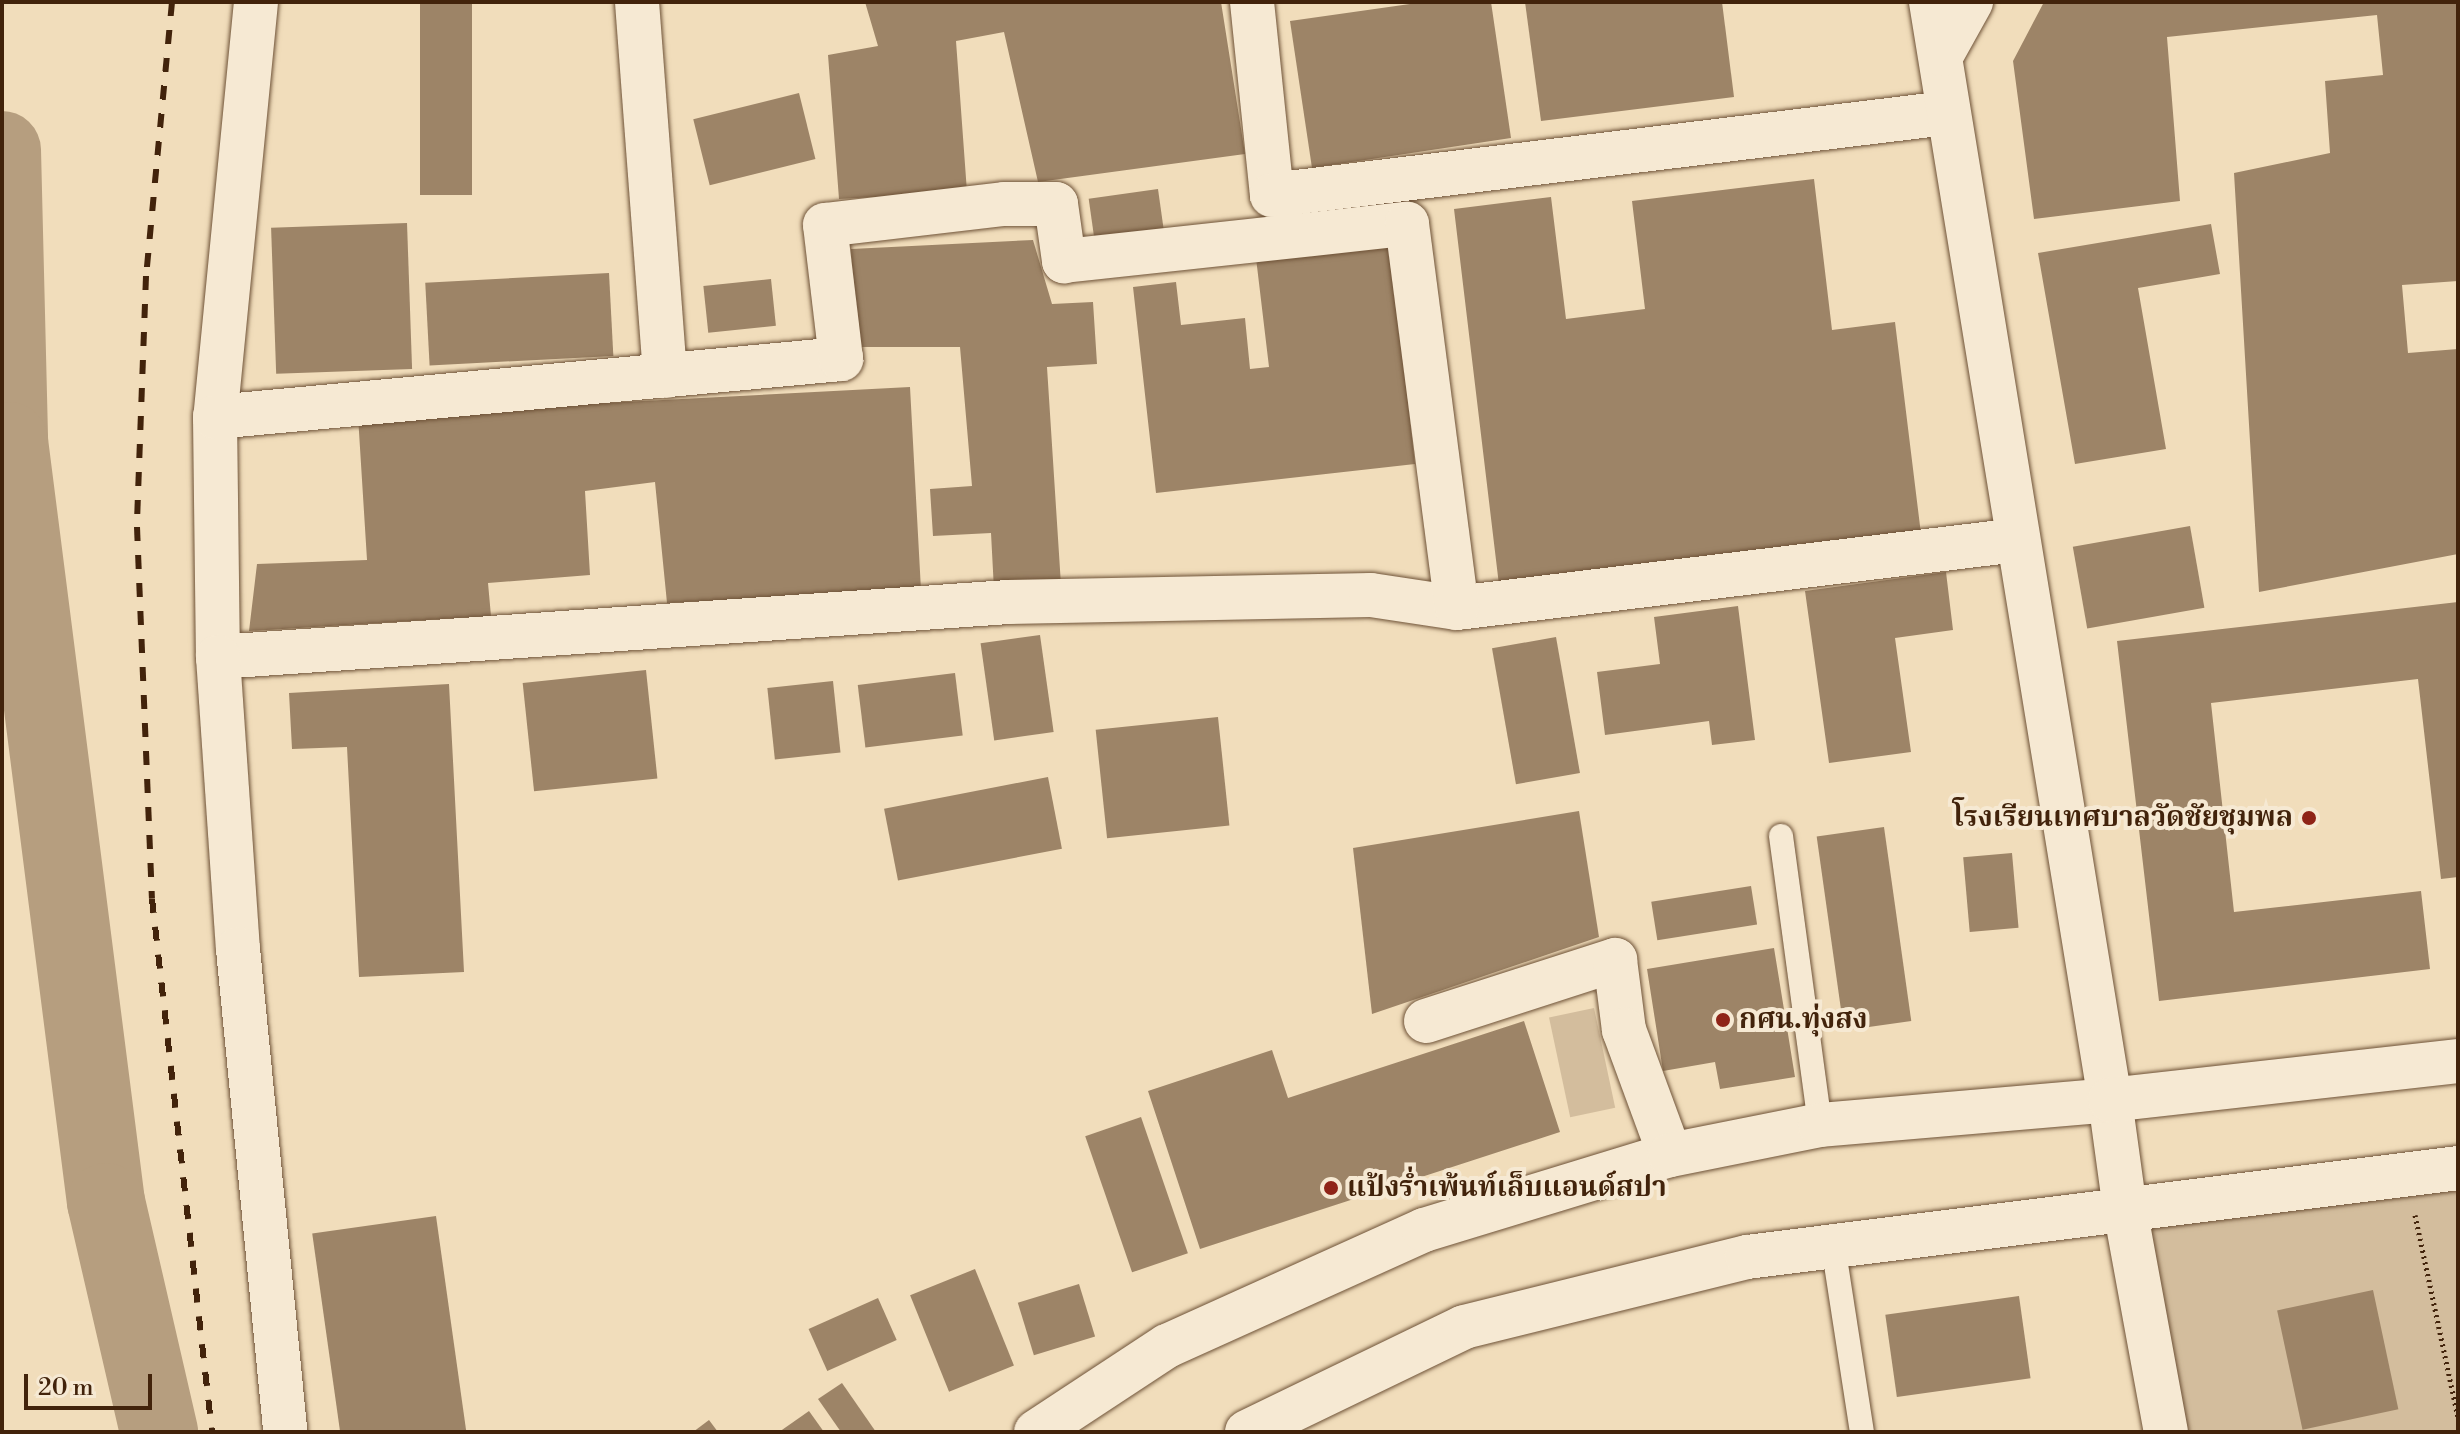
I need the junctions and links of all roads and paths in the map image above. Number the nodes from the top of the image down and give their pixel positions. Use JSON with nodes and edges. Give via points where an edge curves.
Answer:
{"nodes":[{"id":1,"x":256,"y":2,"type":"edge"},
{"id":2,"x":637,"y":2,"type":"edge"},
{"id":3,"x":1252,"y":2,"type":"edge"},
{"id":4,"x":1931,"y":2,"type":"edge"},
{"id":5,"x":1971,"y":2,"type":"edge"},
{"id":6,"x":1942,"y":54,"type":"junction"},
{"id":7,"x":1947,"y":113,"type":"junction"},
{"id":8,"x":665,"y":376,"type":"junction"},
{"id":9,"x":215,"y":417,"type":"junction"},
{"id":10,"x":2017,"y":540,"type":"junction"},
{"id":11,"x":1457,"y":608,"type":"junction"},
{"id":12,"x":218,"y":657,"type":"junction"},
{"id":13,"x":1781,"y":836,"type":"dead end"},
{"id":14,"x":1426,"y":1021,"type":"dead end"},
{"id":15,"x":2458,"y":1061,"type":"edge"},
{"id":16,"x":2110,"y":1100,"type":"junction"},
{"id":17,"x":1820,"y":1125,"type":"junction"},
{"id":18,"x":1670,"y":1155,"type":"junction"},
{"id":19,"x":2458,"y":1168,"type":"edge"},
{"id":20,"x":2406,"y":1174,"type":"junction"},
{"id":21,"x":2125,"y":1209,"type":"junction"},
{"id":22,"x":1833,"y":1245,"type":"junction"},
{"id":23,"x":2458,"y":1417,"type":"edge"},
{"id":24,"x":285,"y":1432,"type":"edge"},
{"id":25,"x":1036,"y":1432,"type":"edge"},
{"id":26,"x":1247,"y":1432,"type":"edge"},
{"id":27,"x":1862,"y":1432,"type":"edge"},
{"id":28,"x":2166,"y":1432,"type":"edge"}],
"edges":[{"from":1,"to":9,"type":"street"},
{"from":2,"to":8,"type":"street"},
{"from":3,"to":7,"type":"street","via":[[1272,195]]},
{"from":4,"to":6,"type":"street"},
{"from":5,"to":6,"type":"street"},
{"from":6,"to":7,"type":"street"},
{"from":7,"to":10,"type":"street"},
{"from":8,"to":9,"type":"street"},
{"from":8,"to":11,"type":"street","via":[[841,359],[825,225],[1004,204],[1056,204],[1064,261],[1407,224]]},
{"from":9,"to":12,"type":"street"},
{"from":10,"to":11,"type":"street"},
{"from":10,"to":16,"type":"street"},
{"from":11,"to":12,"type":"street","via":[[1371,595],[1008,602]]},
{"from":12,"to":24,"type":"street","via":[[238,949]]},
{"from":13,"to":17,"type":"lane"},
{"from":14,"to":18,"type":"street","via":[[1615,960],[1624,1030]]},
{"from":15,"to":16,"type":"street"},
{"from":16,"to":17,"type":"street"},
{"from":16,"to":21,"type":"street"},
{"from":17,"to":18,"type":"street"},
{"from":18,"to":25,"type":"street","via":[[1424,1230],[1167,1346]]},
{"from":19,"to":20,"type":"street"},
{"from":20,"to":21,"type":"street"},
{"from":20,"to":23,"type":"path"},
{"from":21,"to":22,"type":"street"},
{"from":21,"to":28,"type":"street"},
{"from":22,"to":26,"type":"street","via":[[1747,1257],[1464,1327]]},
{"from":22,"to":27,"type":"lane"}]}
